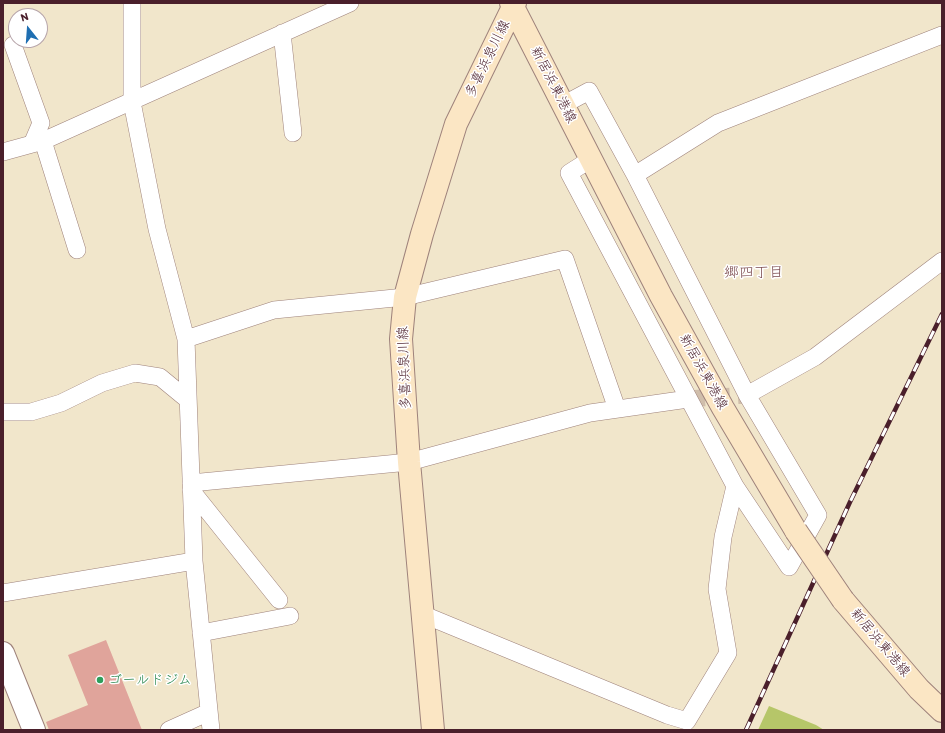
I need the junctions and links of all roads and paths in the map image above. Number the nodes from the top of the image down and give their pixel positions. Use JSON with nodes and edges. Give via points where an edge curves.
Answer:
{"nodes":[{"id":1,"x":132,"y":3,"type":"edge"},
{"id":2,"x":350,"y":3,"type":"edge"},
{"id":3,"x":513,"y":5,"type":"edge"},
{"id":4,"x":282,"y":33,"type":"junction"},
{"id":5,"x":942,"y":35,"type":"edge"},
{"id":6,"x":15,"y":48,"type":"edge"},
{"id":7,"x":132,"y":102,"type":"junction"},
{"id":8,"x":563,"y":105,"type":"junction"},
{"id":9,"x":293,"y":133,"type":"dead end"},
{"id":10,"x":37,"y":143,"type":"junction"},
{"id":11,"x":3,"y":152,"type":"edge"},
{"id":12,"x":591,"y":159,"type":"junction"},
{"id":13,"x":635,"y":175,"type":"junction"},
{"id":14,"x":77,"y":250,"type":"dead end"},
{"id":15,"x":942,"y":261,"type":"edge"},
{"id":16,"x":405,"y":297,"type":"junction"},
{"id":17,"x":186,"y":340,"type":"junction"},
{"id":18,"x":747,"y":395,"type":"junction"},
{"id":19,"x":688,"y":399,"type":"junction"},
{"id":20,"x":188,"y":400,"type":"junction"},
{"id":21,"x":617,"y":409,"type":"junction"},
{"id":22,"x":3,"y":412,"type":"edge"},
{"id":23,"x":409,"y":462,"type":"junction"},
{"id":24,"x":735,"y":486,"type":"junction"},
{"id":25,"x":191,"y":487,"type":"junction"},
{"id":26,"x":194,"y":562,"type":"junction"},
{"id":27,"x":3,"y":593,"type":"edge"},
{"id":28,"x":279,"y":600,"type":"dead end"},
{"id":29,"x":422,"y":614,"type":"junction"},
{"id":30,"x":290,"y":616,"type":"dead end"},
{"id":31,"x":201,"y":633,"type":"junction"},
{"id":32,"x":3,"y":653,"type":"edge"},
{"id":33,"x":942,"y":711,"type":"edge"},
{"id":34,"x":209,"y":712,"type":"junction"},
{"id":35,"x":667,"y":722,"type":"edge"},
{"id":36,"x":34,"y":730,"type":"edge"},
{"id":37,"x":169,"y":730,"type":"edge"},
{"id":38,"x":211,"y":730,"type":"edge"},
{"id":39,"x":433,"y":730,"type":"edge"}],
"edges":[{"from":1,"to":7,"type":"street"},
{"from":2,"to":4,"type":"street"},
{"from":3,"to":8,"type":"main road","name":"新居浜東港線"},
{"from":3,"to":16,"type":"main road","name":"多喜浜泉川線","via":[[456,124]]},
{"from":4,"to":7,"type":"street"},
{"from":4,"to":9,"type":"street"},
{"from":5,"to":13,"type":"street","via":[[718,124]]},
{"from":6,"to":10,"type":"street","via":[[41,123]]},
{"from":7,"to":10,"type":"street"},
{"from":7,"to":17,"type":"street","via":[[157,229]]},
{"from":8,"to":12,"type":"main road","name":"新居浜東港線"},
{"from":8,"to":13,"type":"street","via":[[589,91]]},
{"from":10,"to":11,"type":"street"},
{"from":10,"to":14,"type":"street"},
{"from":12,"to":19,"type":"street","via":[[569,173]]},
{"from":12,"to":33,"type":"main road","name":"新居浜東港線","bridge":true,"via":[[661,296],[723,408],[796,531],[843,600],[919,689]]},
{"from":13,"to":18,"type":"street"},
{"from":15,"to":18,"type":"street","via":[[815,357]]},
{"from":16,"to":17,"type":"street","via":[[274,310]]},
{"from":16,"to":21,"type":"street","via":[[565,259]]},
{"from":16,"to":23,"type":"main road","name":"多喜浜泉川線","via":[[401,339]]},
{"from":17,"to":20,"type":"street"},
{"from":18,"to":24,"type":"street","via":[[818,515],[789,567]]},
{"from":19,"to":21,"type":"street"},
{"from":19,"to":24,"type":"street"},
{"from":20,"to":22,"type":"street","via":[[160,377],[135,373],[102,383],[61,403],[31,412]]},
{"from":20,"to":25,"type":"street"},
{"from":21,"to":23,"type":"street","via":[[590,413]]},
{"from":23,"to":25,"type":"street"},
{"from":23,"to":29,"type":"main road","name":"多喜浜泉川線"},
{"from":24,"to":35,"type":"street","via":[[723,537],[717,588],[728,653],[687,721]]},
{"from":25,"to":26,"type":"street"},
{"from":25,"to":28,"type":"street"},
{"from":26,"to":27,"type":"street"},
{"from":26,"to":31,"type":"street"},
{"from":29,"to":35,"type":"street"},
{"from":29,"to":39,"type":"main road","name":"多喜浜泉川線"},
{"from":30,"to":31,"type":"street"},
{"from":31,"to":34,"type":"street"},
{"from":32,"to":36,"type":"street"},
{"from":34,"to":37,"type":"street"},
{"from":34,"to":38,"type":"street"}]}
